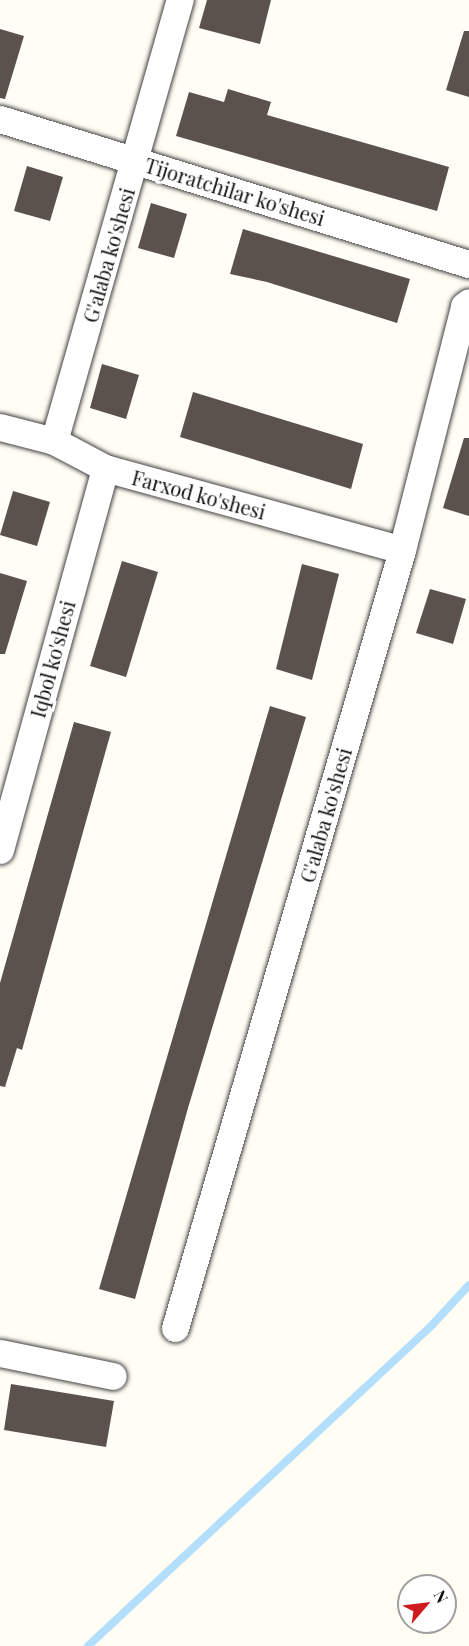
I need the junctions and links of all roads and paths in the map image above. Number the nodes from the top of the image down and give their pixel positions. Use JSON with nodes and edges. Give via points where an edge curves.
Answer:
{"nodes":[{"id":1,"x":180,"y":0,"type":"edge"},
{"id":2,"x":0,"y":119,"type":"edge"},
{"id":3,"x":136,"y":160,"type":"junction"},
{"id":4,"x":469,"y":264,"type":"edge"},
{"id":5,"x":469,"y":302,"type":"edge"},
{"id":6,"x":0,"y":427,"type":"edge"},
{"id":7,"x":54,"y":441,"type":"junction"},
{"id":8,"x":105,"y":468,"type":"junction"},
{"id":9,"x":402,"y":550,"type":"junction"},
{"id":10,"x":0,"y":850,"type":"edge"},
{"id":11,"x":175,"y":1328,"type":"dead end"},
{"id":12,"x":0,"y":1353,"type":"edge"},
{"id":13,"x":113,"y":1376,"type":"dead end"}],
"edges":[{"from":1,"to":3,"type":"street","name":"G'alaba ko'shesi"},
{"from":2,"to":3,"type":"street","name":"Tijoratchilar ko'shesi"},
{"from":3,"to":4,"type":"street","name":"Tijoratchilar ko'shesi"},
{"from":3,"to":7,"type":"street","name":"G'alaba ko'shesi"},
{"from":5,"to":9,"type":"street","name":"G'alaba ko'shesi","via":[[464,306]]},
{"from":6,"to":7,"type":"street","name":"Farxod ko'shesi"},
{"from":7,"to":8,"type":"street","name":"Farxod ko'shesi"},
{"from":8,"to":9,"type":"street","name":"Farxod ko'shesi"},
{"from":8,"to":10,"type":"street","name":"Iqbol ko'shesi"},
{"from":9,"to":11,"type":"street","name":"G'alaba ko'shesi"},
{"from":12,"to":13,"type":"street"}]}
